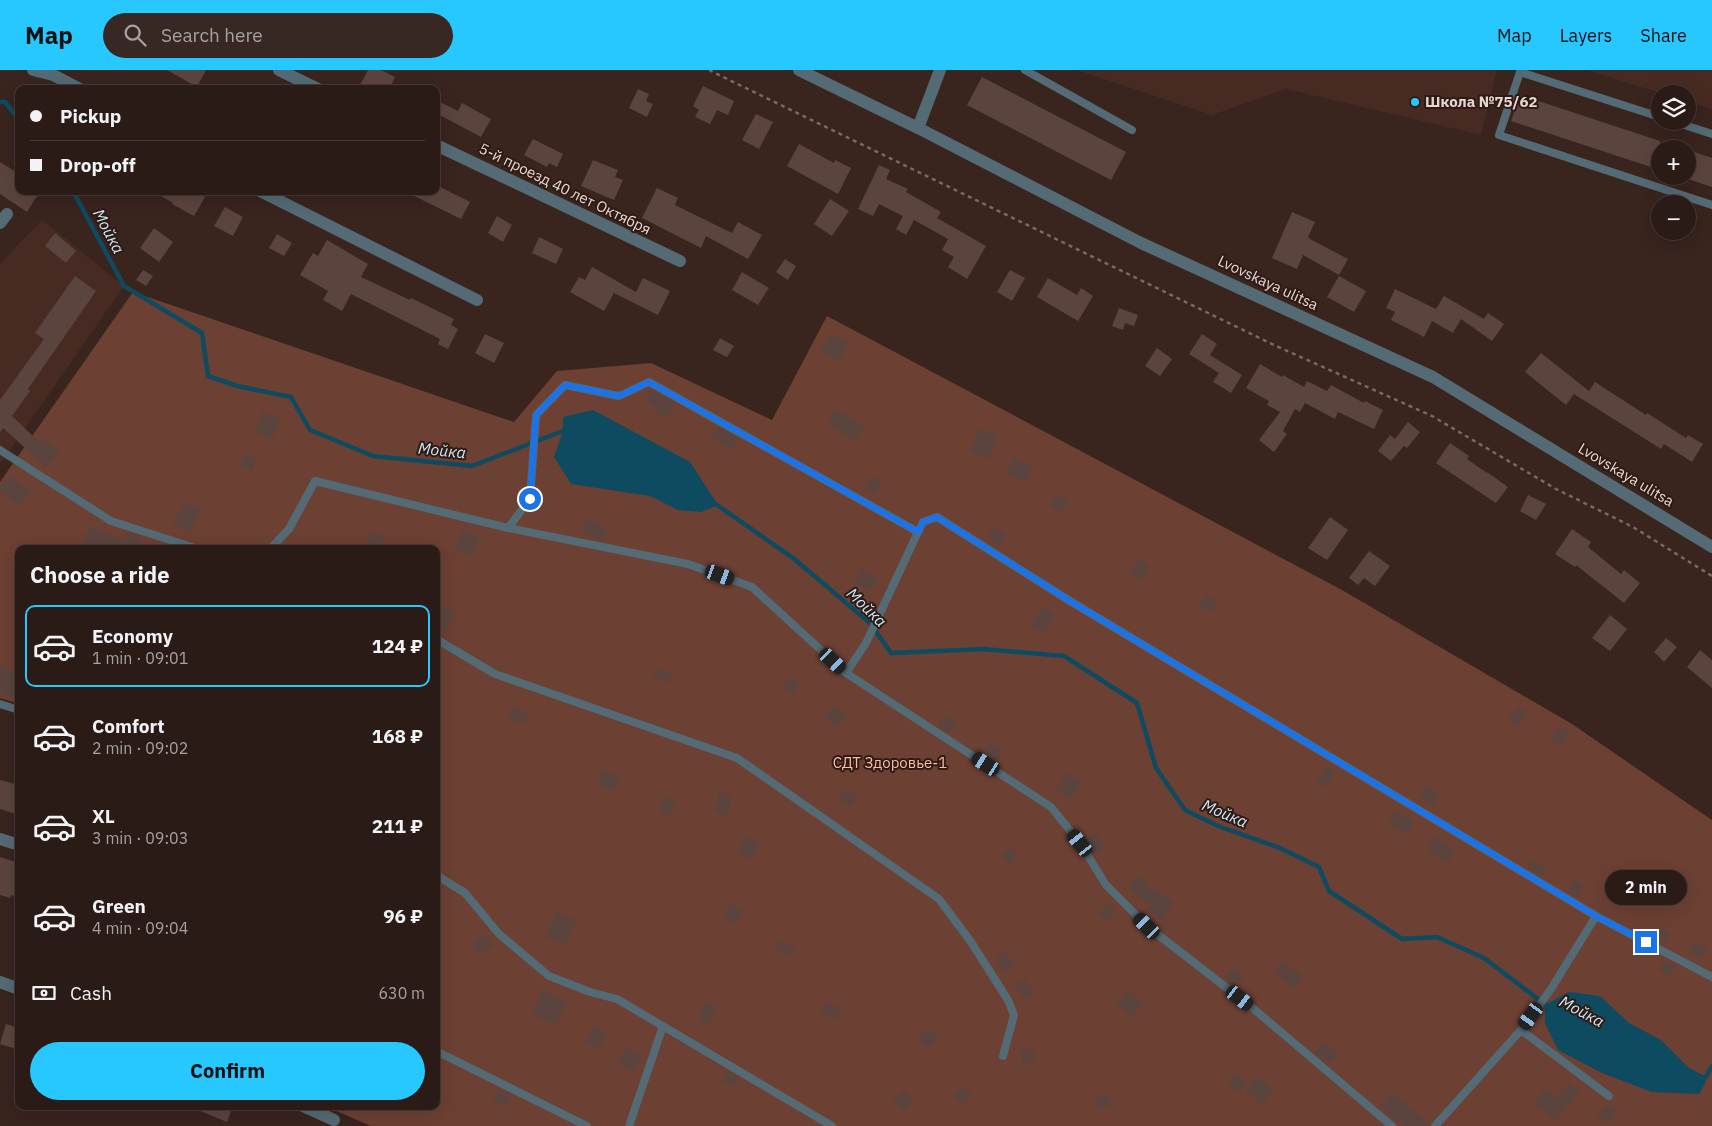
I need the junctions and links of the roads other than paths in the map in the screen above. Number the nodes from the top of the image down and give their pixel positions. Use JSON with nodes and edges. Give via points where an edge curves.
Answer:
{"nodes":[{"id":1,"x":33,"y":70,"type":"edge"},
{"id":2,"x":279,"y":70,"type":"edge"},
{"id":3,"x":799,"y":70,"type":"edge"},
{"id":4,"x":940,"y":70,"type":"edge"},
{"id":5,"x":1025,"y":70,"type":"edge"},
{"id":6,"x":72,"y":85,"type":"edge"},
{"id":7,"x":310,"y":85,"type":"edge"},
{"id":8,"x":1651,"y":114,"type":"edge"},
{"id":9,"x":918,"y":128,"type":"junction"},
{"id":10,"x":1696,"y":129,"type":"edge"},
{"id":11,"x":1132,"y":130,"type":"dead end"},
{"id":12,"x":1712,"y":134,"type":"edge"},
{"id":13,"x":440,"y":147,"type":"edge"},
{"id":14,"x":268,"y":195,"type":"edge"},
{"id":15,"x":1712,"y":205,"type":"edge"},
{"id":16,"x":680,"y":261,"type":"dead end"},
{"id":17,"x":477,"y":300,"type":"dead end"},
{"id":18,"x":0,"y":450,"type":"edge"},
{"id":19,"x":508,"y":528,"type":"junction"},
{"id":20,"x":918,"y":532,"type":"junction"},
{"id":21,"x":185,"y":545,"type":"edge"},
{"id":22,"x":274,"y":545,"type":"edge"},
{"id":23,"x":1712,"y":547,"type":"edge"},
{"id":24,"x":440,"y":641,"type":"edge"},
{"id":25,"x":846,"y":673,"type":"junction"},
{"id":26,"x":0,"y":704,"type":"edge"},
{"id":27,"x":15,"y":709,"type":"edge"},
{"id":28,"x":0,"y":839,"type":"edge"},
{"id":29,"x":15,"y":844,"type":"edge"},
{"id":30,"x":440,"y":877,"type":"edge"},
{"id":31,"x":1596,"y":916,"type":"junction"},
{"id":32,"x":1712,"y":976,"type":"edge"},
{"id":33,"x":0,"y":982,"type":"edge"},
{"id":34,"x":15,"y":988,"type":"edge"},
{"id":35,"x":663,"y":1026,"type":"junction"},
{"id":36,"x":1521,"y":1030,"type":"junction"},
{"id":37,"x":440,"y":1053,"type":"edge"},
{"id":38,"x":1003,"y":1056,"type":"dead end"},
{"id":39,"x":1609,"y":1096,"type":"dead end"},
{"id":40,"x":312,"y":1110,"type":"edge"},
{"id":41,"x":334,"y":1120,"type":"dead end"},
{"id":42,"x":587,"y":1126,"type":"edge"},
{"id":43,"x":629,"y":1126,"type":"edge"},
{"id":44,"x":832,"y":1126,"type":"edge"},
{"id":45,"x":1392,"y":1126,"type":"edge"},
{"id":46,"x":1435,"y":1126,"type":"edge"}],
"edges":[{"from":1,"to":6,"type":"street"},
{"from":2,"to":7,"type":"street"},
{"from":3,"to":9,"type":"street","name":"Lvovskaya ulitsa"},
{"from":4,"to":9,"type":"street"},
{"from":5,"to":11,"type":"lane"},
{"from":8,"to":15,"type":"lane","via":[[1520,72],[1499,135]]},
{"from":9,"to":23,"type":"street","name":"Lvovskaya ulitsa","via":[[1140,243],[1433,377]]},
{"from":10,"to":12,"type":"lane"},
{"from":13,"to":16,"type":"street","name":"5-й проезд 40 лет Октября"},
{"from":14,"to":17,"type":"street"},
{"from":18,"to":21,"type":"lane","via":[[110,521]]},
{"from":19,"to":20,"type":"lane","via":[[530,499],[536,415],[565,385],[619,396],[649,382]]},
{"from":19,"to":22,"type":"lane","via":[[315,481],[289,529]]},
{"from":19,"to":25,"type":"lane","via":[[688,564],[752,587]]},
{"from":20,"to":25,"type":"lane","via":[[866,642]]},
{"from":20,"to":31,"type":"lane","via":[[923,522],[937,517],[1070,601]]},
{"from":24,"to":38,"type":"lane","via":[[495,674],[736,758],[939,899],[1008,1000],[1014,1015]]},
{"from":25,"to":45,"type":"lane","via":[[1051,807],[1080,843],[1106,885],[1147,926],[1255,1010]]},
{"from":26,"to":27,"type":"lane"},
{"from":28,"to":29,"type":"street"},
{"from":30,"to":35,"type":"lane","via":[[465,893],[499,934],[549,976],[616,999]]},
{"from":31,"to":32,"type":"lane"},
{"from":31,"to":36,"type":"lane","via":[[1551,989]]},
{"from":33,"to":34,"type":"street"},
{"from":35,"to":43,"type":"lane"},
{"from":35,"to":44,"type":"lane"},
{"from":36,"to":39,"type":"lane"},
{"from":36,"to":46,"type":"lane"},
{"from":37,"to":42,"type":"lane"},
{"from":40,"to":41,"type":"street"}]}
